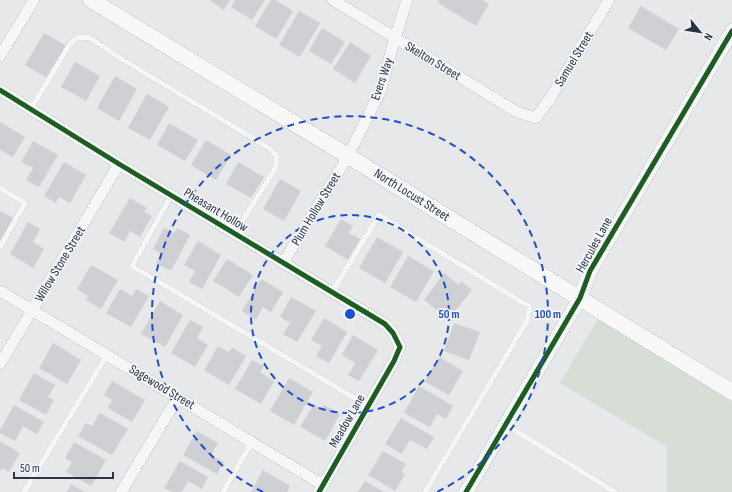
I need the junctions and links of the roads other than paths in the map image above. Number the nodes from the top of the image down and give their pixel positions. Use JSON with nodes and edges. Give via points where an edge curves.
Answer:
{"nodes":[{"id":1,"x":34,"y":0,"type":"edge"},
{"id":2,"x":91,"y":0,"type":"edge"},
{"id":3,"x":333,"y":0,"type":"edge"},
{"id":4,"x":408,"y":0,"type":"edge"},
{"id":5,"x":609,"y":0,"type":"edge"},
{"id":6,"x":732,"y":31,"type":"edge"},
{"id":7,"x":395,"y":38,"type":"junction"},
{"id":8,"x":0,"y":56,"type":"edge"},
{"id":9,"x":0,"y":90,"type":"edge"},
{"id":10,"x":31,"y":109,"type":"junction"},
{"id":11,"x":536,"y":118,"type":"joint"},
{"id":12,"x":348,"y":156,"type":"junction"},
{"id":13,"x":120,"y":164,"type":"junction"},
{"id":14,"x":0,"y":188,"type":"edge"},
{"id":15,"x":171,"y":196,"type":"junction"},
{"id":16,"x":234,"y":234,"type":"junction"},
{"id":17,"x":0,"y":247,"type":"edge"},
{"id":18,"x":283,"y":263,"type":"junction"},
{"id":19,"x":0,"y":291,"type":"edge"},
{"id":20,"x":332,"y":292,"type":"junction"},
{"id":21,"x":580,"y":298,"type":"junction"},
{"id":22,"x":32,"y":310,"type":"junction"},
{"id":23,"x":108,"y":355,"type":"junction"},
{"id":24,"x":394,"y":361,"type":"joint"},
{"id":25,"x":0,"y":364,"type":"edge"},
{"id":26,"x":732,"y":392,"type":"edge"},
{"id":27,"x":178,"y":397,"type":"junction"},
{"id":28,"x":368,"y":406,"type":"junction"},
{"id":29,"x":506,"y":425,"type":"junction"},
{"id":30,"x":252,"y":441,"type":"junction"},
{"id":31,"x":321,"y":488,"type":"edge"},
{"id":32,"x":24,"y":492,"type":"edge"},
{"id":33,"x":121,"y":492,"type":"edge"},
{"id":34,"x":223,"y":492,"type":"edge"},
{"id":35,"x":425,"y":492,"type":"edge"},
{"id":36,"x":466,"y":492,"type":"edge"},
{"id":37,"x":615,"y":492,"type":"edge"}],
"edges":[{"from":1,"to":8,"type":"street"},
{"from":2,"to":12,"type":"main road","name":"North Locust Street"},
{"from":3,"to":7,"type":"street","name":"Skelton Street"},
{"from":4,"to":7,"type":"street","name":"Evers Way"},
{"from":5,"to":11,"type":"street","name":"Samuel Street"},
{"from":6,"to":21,"type":"street","name":"Hercules Lane","via":[[590,270]]},
{"from":7,"to":11,"type":"street","name":"Skelton Street","via":[[517,112]]},
{"from":7,"to":12,"type":"street","name":"Evers Way","via":[[380,92]]},
{"from":9,"to":10,"type":"street","name":"Pheasant Hollow"},
{"from":10,"to":13,"type":"street","name":"Pheasant Hollow"},
{"from":10,"to":16,"type":"lane","via":[[70,44],[77,38],[89,37],[263,144],[277,157],[275,169]]},
{"from":12,"to":18,"type":"street","name":"Plum Hollow Street"},
{"from":12,"to":21,"type":"main road","name":"North Locust Street"},
{"from":13,"to":15,"type":"street","name":"Pheasant Hollow"},
{"from":13,"to":22,"type":"street","name":"Willow Stone Street"},
{"from":14,"to":17,"type":"lane","via":[[25,203]]},
{"from":15,"to":16,"type":"street","name":"Pheasant Hollow"},
{"from":15,"to":28,"type":"lane","via":[[132,266]]},
{"from":16,"to":18,"type":"street","name":"Pheasant Hollow"},
{"from":18,"to":20,"type":"street","name":"Pheasant Hollow"},
{"from":19,"to":22,"type":"street","name":"Sagewood Street"},
{"from":20,"to":24,"type":"street","name":"Pheasant Hollow","via":[[385,324],[393,333],[400,348]]},
{"from":20,"to":35,"type":"lane","via":[[379,215],[530,307],[527,321]]},
{"from":21,"to":26,"type":"main road","name":"North Locust Street"},
{"from":21,"to":29,"type":"street","name":"Hercules Lane"},
{"from":22,"to":23,"type":"street","name":"Sagewood Street"},
{"from":22,"to":25,"type":"street","name":"Willow Stone Street"},
{"from":23,"to":27,"type":"street","name":"Sagewood Street"},
{"from":23,"to":32,"type":"lane"},
{"from":24,"to":28,"type":"street","name":"Meadow Lane"},
{"from":27,"to":30,"type":"street","name":"Sagewood Street"},
{"from":27,"to":33,"type":"street"},
{"from":28,"to":31,"type":"street","name":"Meadow Lane"},
{"from":29,"to":36,"type":"street","name":"Hercules Lane"},
{"from":29,"to":37,"type":"lane"},
{"from":30,"to":31,"type":"street","name":"Sagewood Street"},
{"from":30,"to":34,"type":"lane"}]}
